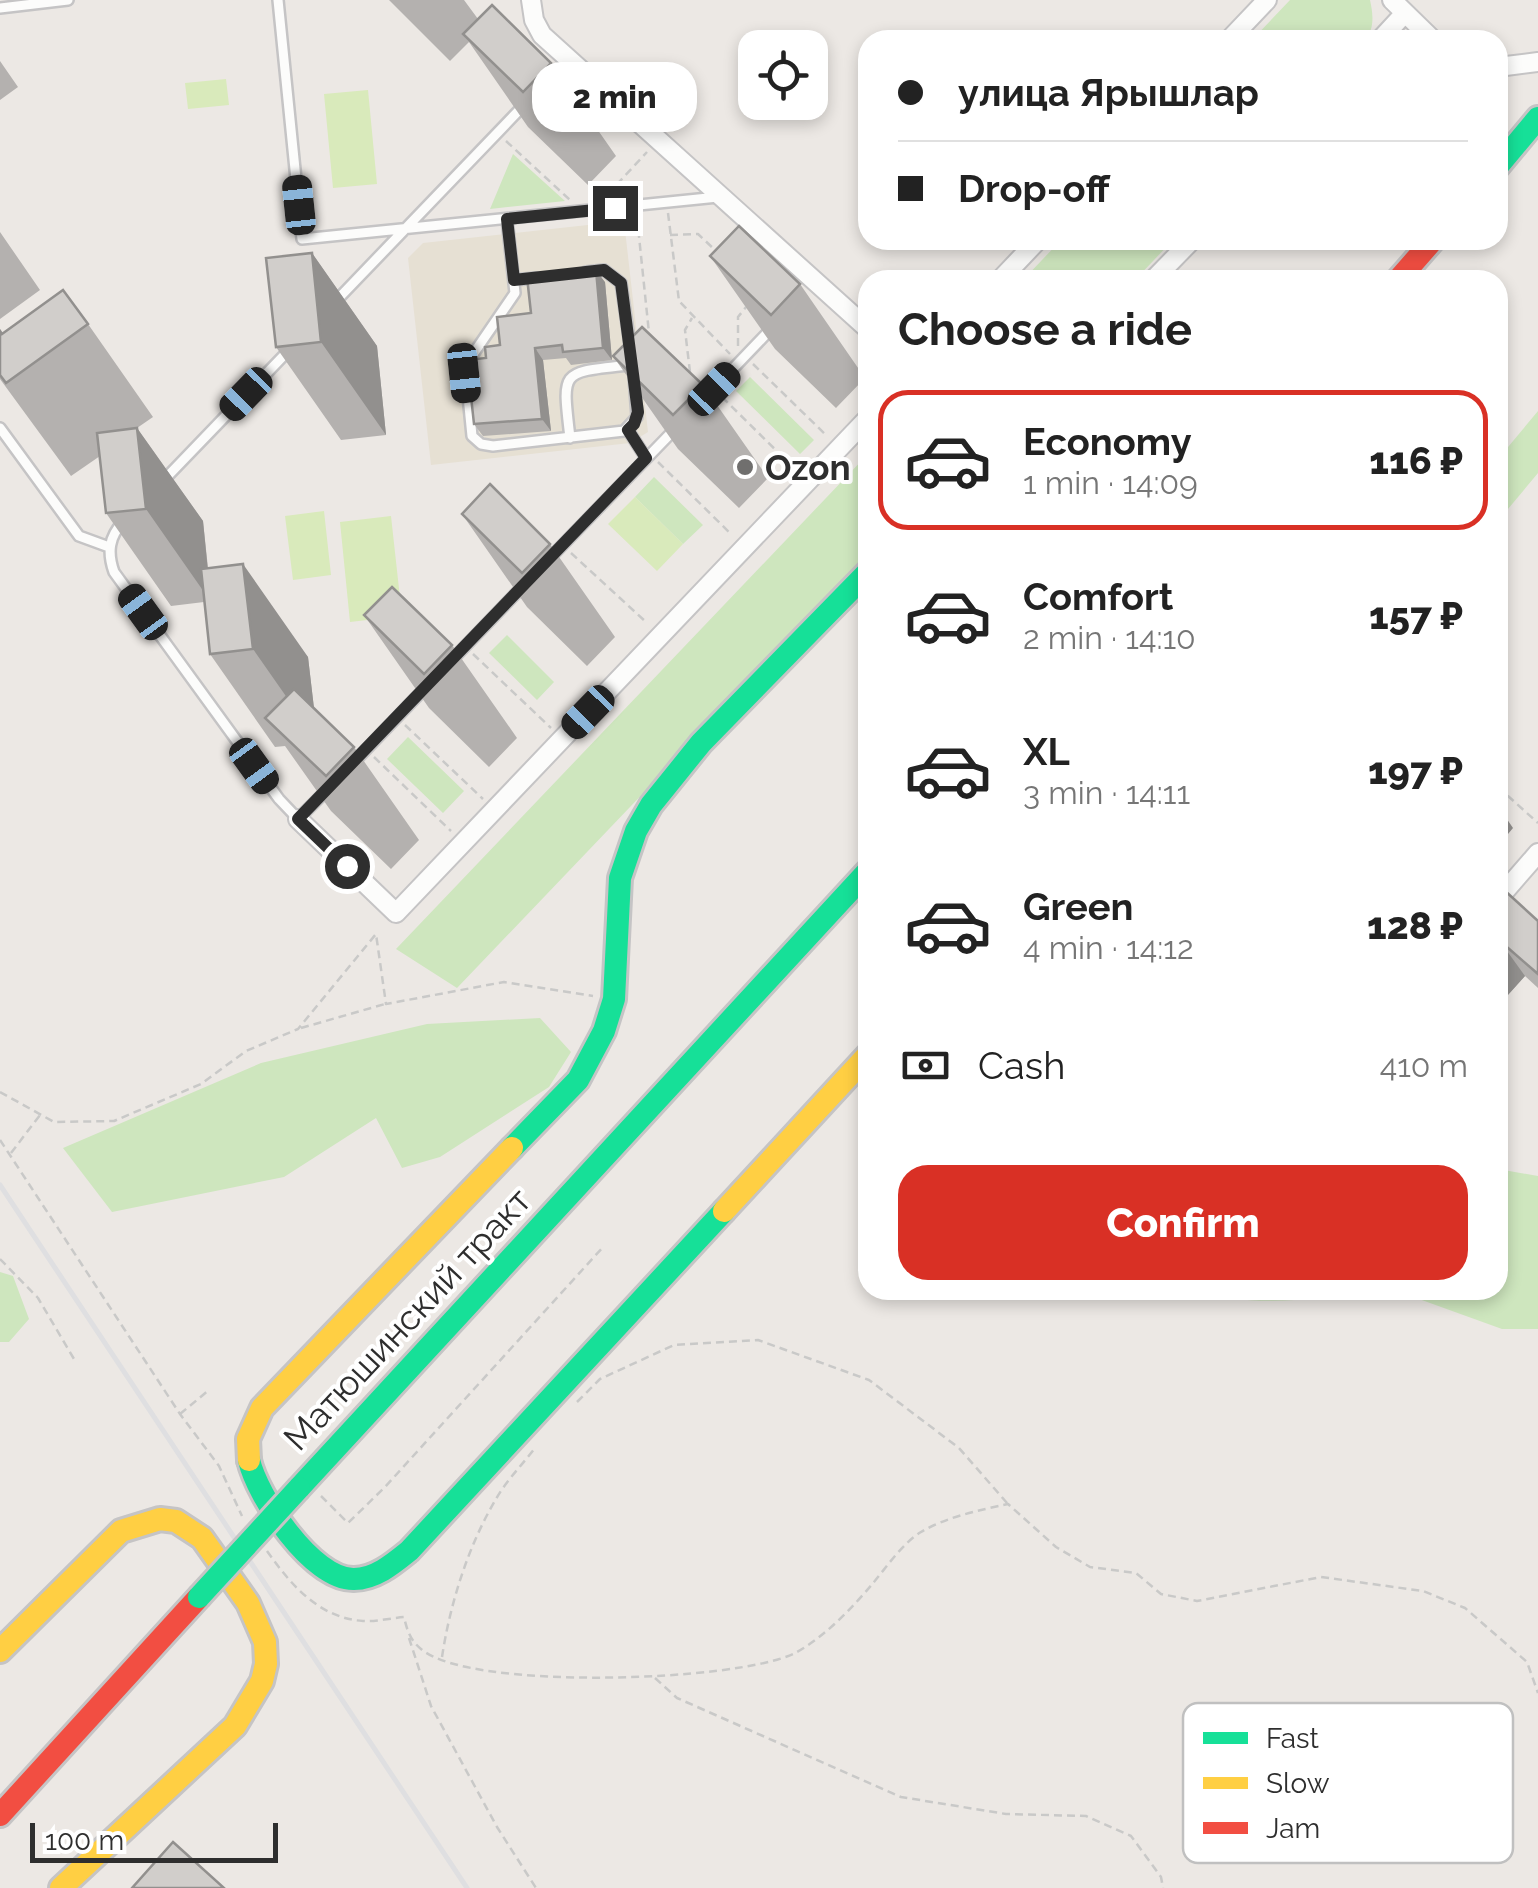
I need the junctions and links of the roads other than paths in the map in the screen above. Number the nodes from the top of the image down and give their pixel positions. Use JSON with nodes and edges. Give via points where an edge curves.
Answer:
{"nodes":[{"id":1,"x":68,"y":0,"type":"edge"},
{"id":2,"x":278,"y":0,"type":"edge"},
{"id":3,"x":531,"y":0,"type":"edge"},
{"id":4,"x":1267,"y":0,"type":"edge"},
{"id":5,"x":1398,"y":7,"type":"edge"},
{"id":6,"x":0,"y":8,"type":"edge"},
{"id":7,"x":1238,"y":30,"type":"edge"},
{"id":8,"x":1385,"y":30,"type":"edge"},
{"id":9,"x":1422,"y":30,"type":"edge"},
{"id":10,"x":1538,"y":62,"type":"edge"},
{"id":11,"x":1508,"y":65,"type":"edge"},
{"id":12,"x":533,"y":96,"type":"edge"},
{"id":13,"x":1538,"y":118,"type":"edge"},
{"id":14,"x":1508,"y":154,"type":"edge"},
{"id":15,"x":720,"y":196,"type":"junction"},
{"id":16,"x":507,"y":219,"type":"junction"},
{"id":17,"x":405,"y":230,"type":"junction"},
{"id":18,"x":1028,"y":250,"type":"edge"},
{"id":19,"x":1182,"y":250,"type":"edge"},
{"id":20,"x":1424,"y":250,"type":"edge"},
{"id":21,"x":1010,"y":270,"type":"edge"},
{"id":22,"x":1163,"y":270,"type":"edge"},
{"id":23,"x":1407,"y":270,"type":"edge"},
{"id":24,"x":568,"y":274,"type":"edge"},
{"id":25,"x":550,"y":276,"type":"edge"},
{"id":26,"x":514,"y":280,"type":"junction"},
{"id":27,"x":322,"y":316,"type":"edge"},
{"id":28,"x":780,"y":319,"type":"edge"},
{"id":29,"x":858,"y":322,"type":"edge"},
{"id":30,"x":294,"y":344,"type":"edge"},
{"id":31,"x":632,"y":365,"type":"junction"},
{"id":32,"x":697,"y":406,"type":"edge"},
{"id":33,"x":685,"y":418,"type":"edge"},
{"id":34,"x":0,"y":428,"type":"edge"},
{"id":35,"x":858,"y":428,"type":"edge"},
{"id":36,"x":628,"y":430,"type":"junction"},
{"id":37,"x":570,"y":438,"type":"junction"},
{"id":38,"x":648,"y":456,"type":"junction"},
{"id":39,"x":156,"y":488,"type":"dead end"},
{"id":40,"x":128,"y":517,"type":"edge"},
{"id":41,"x":109,"y":547,"type":"junction"},
{"id":42,"x":538,"y":570,"type":"edge"},
{"id":43,"x":858,"y":582,"type":"edge"},
{"id":44,"x":526,"y":583,"type":"edge"},
{"id":45,"x":352,"y":763,"type":"dead end"},
{"id":46,"x":339,"y":777,"type":"edge"},
{"id":47,"x":298,"y":819,"type":"junction"},
{"id":48,"x":1538,"y":854,"type":"edge"},
{"id":49,"x":858,"y":883,"type":"edge"},
{"id":50,"x":1508,"y":888,"type":"edge"},
{"id":51,"x":858,"y":1066,"type":"edge"},
{"id":52,"x":0,"y":1651,"type":"edge"},
{"id":53,"x":0,"y":1815,"type":"edge"},
{"id":54,"x":60,"y":1888,"type":"edge"}],
"edges":[{"from":1,"to":6,"type":"lane"},
{"from":2,"to":17,"type":"lane","via":[[302,239]]},
{"from":3,"to":15,"type":"street","via":[[538,30],[563,65]]},
{"from":4,"to":7,"type":"street"},
{"from":5,"to":8,"type":"street"},
{"from":5,"to":9,"type":"street"},
{"from":10,"to":11,"type":"street"},
{"from":12,"to":17,"type":"lane"},
{"from":13,"to":14,"type":"street"},
{"from":15,"to":16,"type":"lane"},
{"from":15,"to":29,"type":"street","via":[[810,288]]},
{"from":16,"to":17,"type":"lane"},
{"from":16,"to":26,"type":"lane"},
{"from":17,"to":27,"type":"lane"},
{"from":18,"to":21,"type":"street"},
{"from":19,"to":22,"type":"street"},
{"from":20,"to":23,"type":"street"},
{"from":24,"to":31,"type":"lane","via":[[604,270],[621,283]]},
{"from":25,"to":26,"type":"lane"},
{"from":26,"to":37,"type":"lane","via":[[512,302],[465,366],[470,432],[494,446]]},
{"from":28,"to":32,"type":"lane"},
{"from":30,"to":39,"type":"lane"},
{"from":31,"to":36,"type":"lane","via":[[638,412]]},
{"from":31,"to":37,"type":"lane","via":[[568,378]]},
{"from":33,"to":38,"type":"lane"},
{"from":34,"to":41,"type":"lane","via":[[79,536]]},
{"from":35,"to":47,"type":"street","via":[[396,912]]},
{"from":36,"to":37,"type":"lane"},
{"from":36,"to":38,"type":"lane"},
{"from":38,"to":42,"type":"lane"},
{"from":40,"to":41,"type":"lane"},
{"from":41,"to":47,"type":"lane","via":[[114,572]]},
{"from":43,"to":51,"type":"street","via":[[700,742],[636,831],[620,878],[614,1000],[578,1080],[251,1423],[246,1452],[256,1482],[312,1562],[340,1577],[373,1577],[410,1550]]},
{"from":44,"to":45,"type":"lane"},
{"from":46,"to":47,"type":"lane"},
{"from":48,"to":50,"type":"street"},
{"from":49,"to":53,"type":"street","name":"Матюшинский тракт","bridge":true},
{"from":52,"to":54,"type":"street","via":[[120,1531],[159,1517],[205,1537],[266,1645],[262,1685],[236,1726]]}]}
